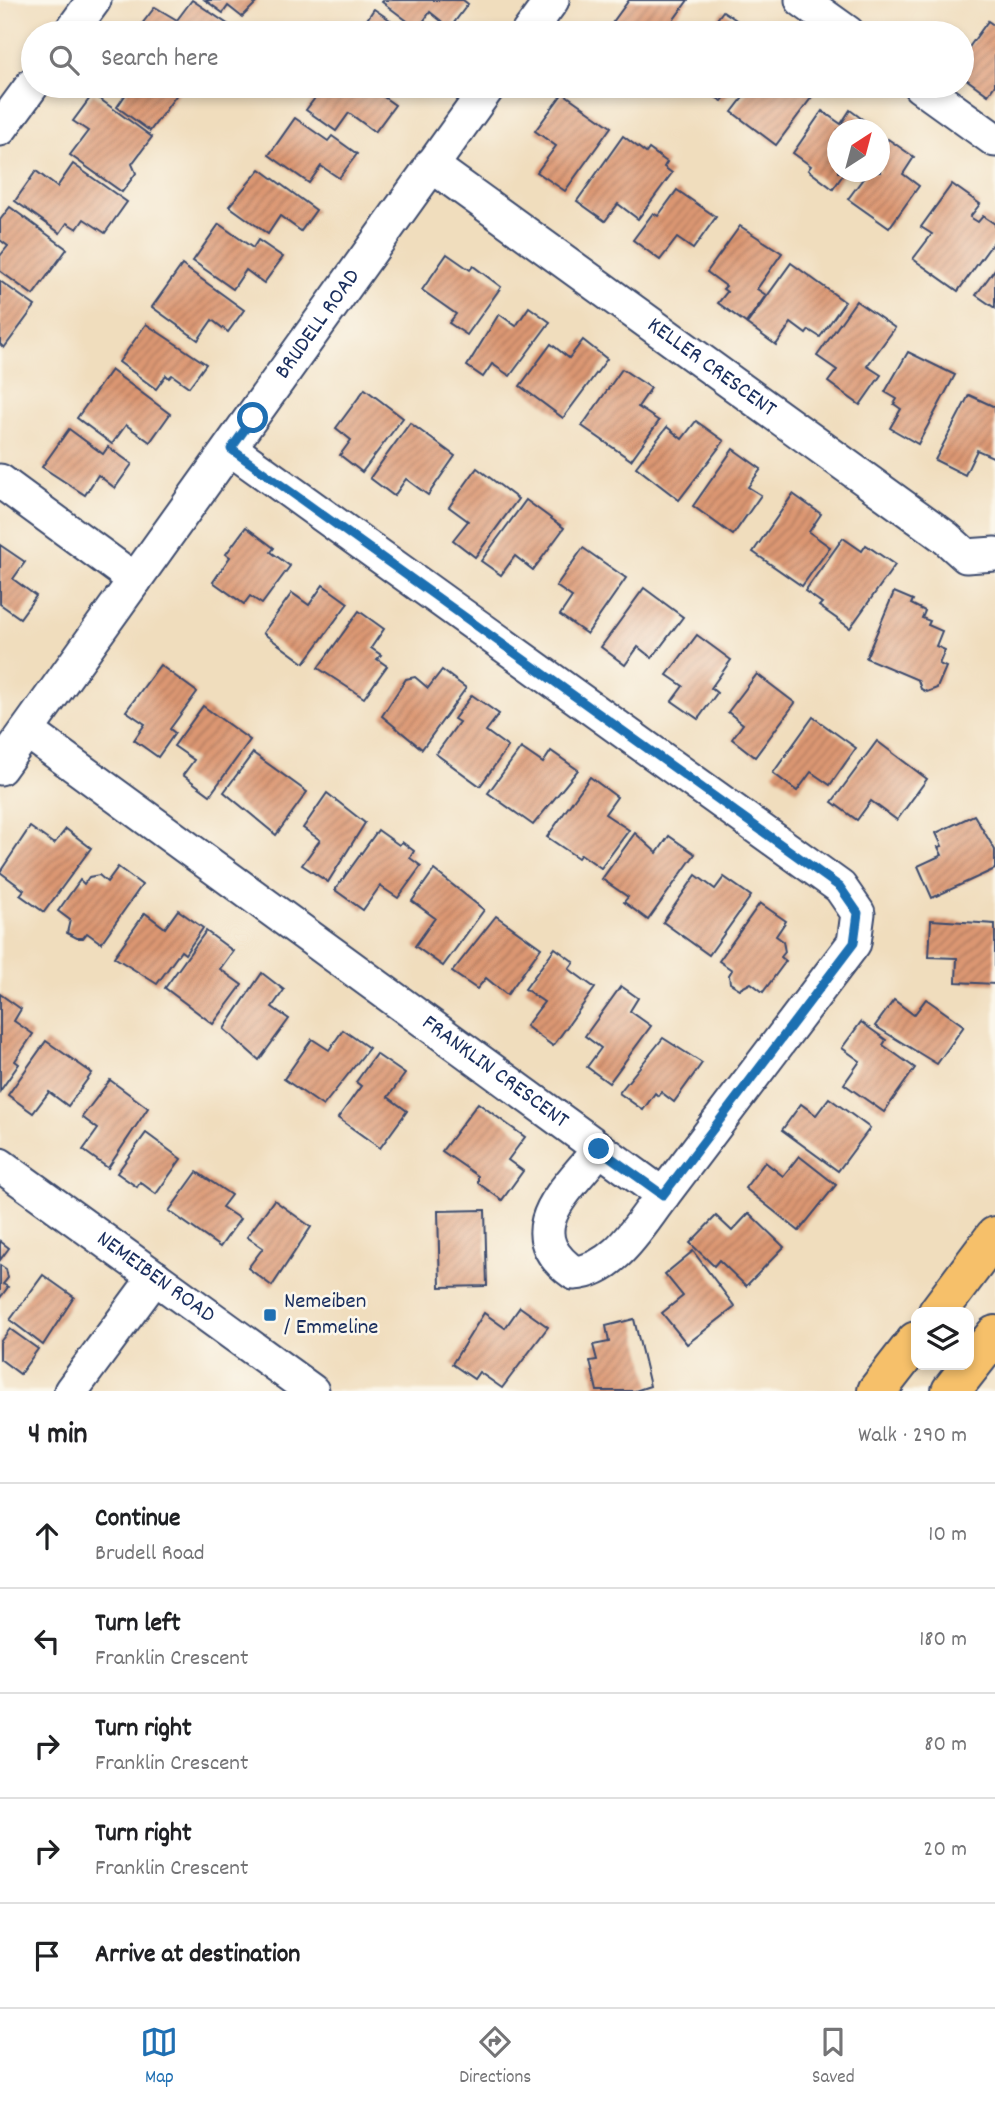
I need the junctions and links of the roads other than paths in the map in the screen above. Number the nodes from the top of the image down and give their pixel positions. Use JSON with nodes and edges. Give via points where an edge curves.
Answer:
{"nodes":[{"id":1,"x":94,"y":0,"type":"edge"},
{"id":2,"x":552,"y":0,"type":"edge"},
{"id":3,"x":802,"y":0,"type":"edge"},
{"id":4,"x":79,"y":21,"type":"edge"},
{"id":5,"x":537,"y":21,"type":"edge"},
{"id":6,"x":831,"y":21,"type":"edge"},
{"id":7,"x":23,"y":98,"type":"edge"},
{"id":8,"x":480,"y":98,"type":"edge"},
{"id":9,"x":937,"y":98,"type":"edge"},
{"id":10,"x":0,"y":129,"type":"edge"},
{"id":11,"x":995,"y":140,"type":"edge"},
{"id":12,"x":432,"y":164,"type":"junction"},
{"id":13,"x":231,"y":449,"type":"junction"},
{"id":14,"x":0,"y":481,"type":"edge"},
{"id":15,"x":995,"y":554,"type":"edge"},
{"id":16,"x":135,"y":580,"type":"junction"},
{"id":17,"x":27,"y":731,"type":"junction"},
{"id":18,"x":0,"y":768,"type":"edge"},
{"id":19,"x":599,"y":1149,"type":"junction"},
{"id":20,"x":0,"y":1165,"type":"edge"},
{"id":21,"x":663,"y":1195,"type":"junction"},
{"id":22,"x":995,"y":1236,"type":"edge"},
{"id":23,"x":155,"y":1277,"type":"junction"},
{"id":24,"x":942,"y":1307,"type":"edge"},
{"id":25,"x":995,"y":1335,"type":"edge"},
{"id":26,"x":911,"y":1347,"type":"edge"},
{"id":27,"x":71,"y":1391,"type":"edge"},
{"id":28,"x":312,"y":1391,"type":"edge"},
{"id":29,"x":877,"y":1391,"type":"edge"},
{"id":30,"x":951,"y":1391,"type":"edge"}],
"edges":[{"from":1,"to":4,"type":"street"},
{"from":2,"to":5,"type":"street"},
{"from":3,"to":6,"type":"street"},
{"from":7,"to":10,"type":"street"},
{"from":8,"to":12,"type":"street","name":"BRUDELL ROAD"},
{"from":9,"to":11,"type":"street"},
{"from":12,"to":13,"type":"street","name":"BRUDELL ROAD"},
{"from":12,"to":15,"type":"street","name":"KELLER CRESCENT","via":[[966,556]]},
{"from":13,"to":16,"type":"street","name":"BRUDELL ROAD"},
{"from":13,"to":21,"type":"street","via":[[840,887],[858,913],[854,943]]},
{"from":14,"to":16,"type":"street"},
{"from":16,"to":17,"type":"street","name":"BRUDELL ROAD"},
{"from":17,"to":18,"type":"street","name":"BRUDELL ROAD"},
{"from":17,"to":19,"type":"street","name":"FRANKLIN CRESCENT"},
{"from":19,"to":21,"type":"street","name":"FRANKLIN CRESCENT"},
{"from":19,"to":21,"type":"street","via":[[546,1223],[545,1241],[555,1260],[574,1273],[601,1266]]},
{"from":20,"to":23,"type":"street","name":"NEMEIBEN ROAD"},
{"from":22,"to":24,"type":"main road"},
{"from":23,"to":27,"type":"street"},
{"from":23,"to":28,"type":"street","name":"NEMEIBEN ROAD"},
{"from":25,"to":30,"type":"main road"},
{"from":26,"to":29,"type":"main road"}]}
